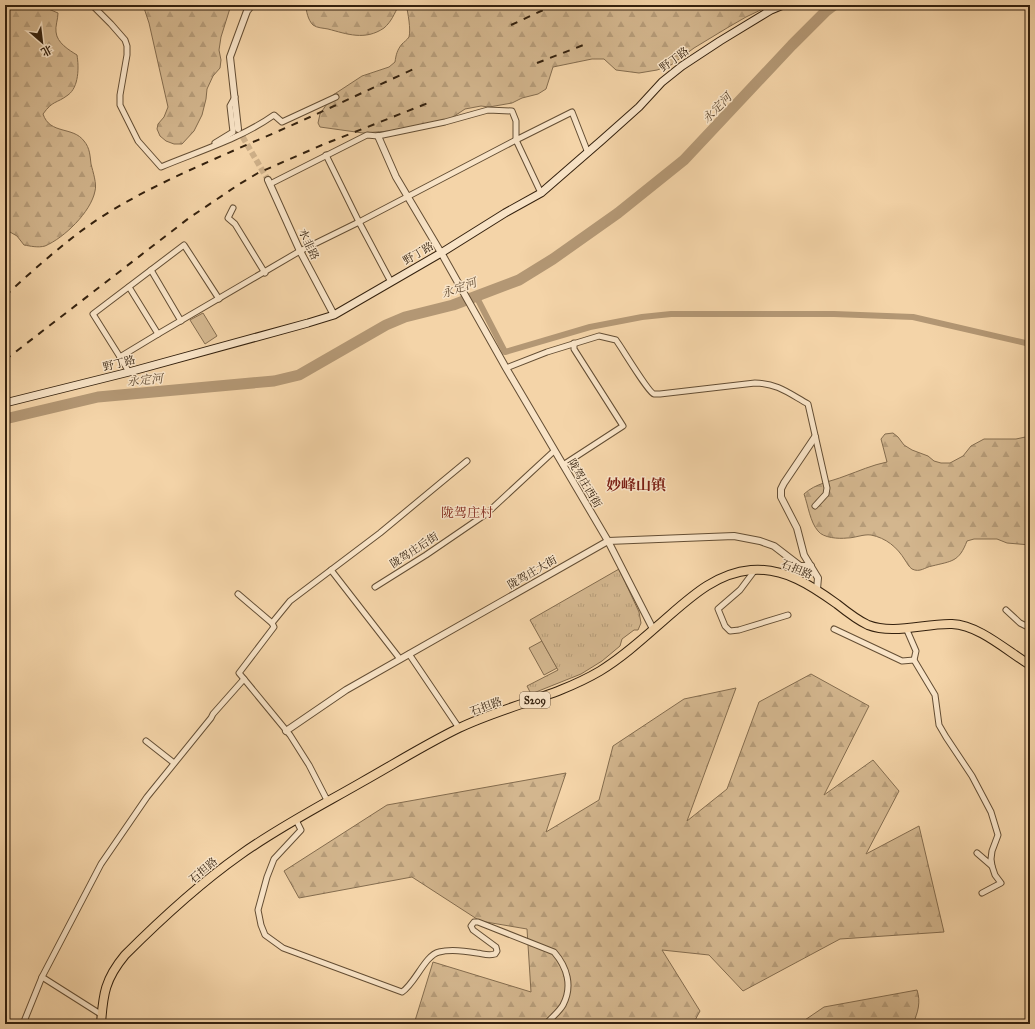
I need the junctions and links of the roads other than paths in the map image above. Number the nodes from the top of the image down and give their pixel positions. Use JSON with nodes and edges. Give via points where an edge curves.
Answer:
{"nodes":[{"id":1,"x":92,"y":5,"type":"edge"},
{"id":2,"x":252,"y":5,"type":"edge"},
{"id":3,"x":783,"y":5,"type":"edge"},
{"id":4,"x":234,"y":97,"type":"junction"},
{"id":5,"x":336,"y":97,"type":"dead end"},
{"id":6,"x":238,"y":129,"type":"tunnel mouth"},
{"id":7,"x":378,"y":136,"type":"junction"},
{"id":8,"x":516,"y":140,"type":"junction"},
{"id":9,"x":209,"y":148,"type":"junction"},
{"id":10,"x":588,"y":153,"type":"junction"},
{"id":11,"x":326,"y":155,"type":"junction"},
{"id":12,"x":269,"y":182,"type":"joint"},
{"id":13,"x":541,"y":193,"type":"junction"},
{"id":14,"x":408,"y":197,"type":"junction"},
{"id":15,"x":234,"y":208,"type":"dead end"},
{"id":16,"x":359,"y":222,"type":"junction"},
{"id":17,"x":300,"y":251,"type":"junction"},
{"id":18,"x":442,"y":254,"type":"junction"},
{"id":19,"x":151,"y":270,"type":"junction"},
{"id":20,"x":265,"y":273,"type":"junction"},
{"id":21,"x":391,"y":282,"type":"junction"},
{"id":22,"x":129,"y":287,"type":"junction"},
{"id":23,"x":219,"y":299,"type":"junction"},
{"id":24,"x":334,"y":315,"type":"junction"},
{"id":25,"x":181,"y":320,"type":"junction"},
{"id":26,"x":158,"y":334,"type":"junction"},
{"id":27,"x":574,"y":343,"type":"junction"},
{"id":28,"x":120,"y":357,"type":"junction"},
{"id":29,"x":506,"y":368,"type":"junction"},
{"id":30,"x":129,"y":372,"type":"junction"},
{"id":31,"x":5,"y":403,"type":"edge"},
{"id":32,"x":815,"y":437,"type":"junction"},
{"id":33,"x":554,"y":451,"type":"junction"},
{"id":34,"x":467,"y":461,"type":"dead end"},
{"id":35,"x":563,"y":465,"type":"junction"},
{"id":36,"x":815,"y":506,"type":"dead end"},
{"id":37,"x":608,"y":541,"type":"junction"},
{"id":38,"x":811,"y":566,"type":"junction"},
{"id":39,"x":331,"y":570,"type":"junction"},
{"id":40,"x":755,"y":570,"type":"junction"},
{"id":41,"x":375,"y":587,"type":"dead end"},
{"id":42,"x":817,"y":590,"type":"junction"},
{"id":43,"x":238,"y":594,"type":"dead end"},
{"id":44,"x":1006,"y":610,"type":"dead end"},
{"id":45,"x":788,"y":615,"type":"dead end"},
{"id":46,"x":272,"y":623,"type":"junction"},
{"id":47,"x":906,"y":628,"type":"junction"},
{"id":48,"x":1030,"y":628,"type":"edge"},
{"id":49,"x":653,"y":629,"type":"junction"},
{"id":50,"x":834,"y":629,"type":"dead end"},
{"id":51,"x":409,"y":654,"type":"junction"},
{"id":52,"x":400,"y":659,"type":"junction"},
{"id":53,"x":914,"y":660,"type":"junction"},
{"id":54,"x":1030,"y":665,"type":"edge"},
{"id":55,"x":244,"y":679,"type":"junction"},
{"id":56,"x":459,"y":728,"type":"junction"},
{"id":57,"x":286,"y":731,"type":"junction"},
{"id":58,"x":146,"y":740,"type":"dead end"},
{"id":59,"x":174,"y":763,"type":"junction"},
{"id":60,"x":328,"y":802,"type":"junction"},
{"id":61,"x":296,"y":820,"type":"junction"},
{"id":62,"x":977,"y":853,"type":"dead end"},
{"id":63,"x":992,"y":866,"type":"junction"},
{"id":64,"x":982,"y":894,"type":"dead end"},
{"id":65,"x":42,"y":977,"type":"junction"},
{"id":66,"x":102,"y":1015,"type":"junction"},
{"id":67,"x":23,"y":1024,"type":"edge"},
{"id":68,"x":101,"y":1024,"type":"edge"},
{"id":69,"x":546,"y":1024,"type":"edge"}],
"edges":[{"from":1,"to":9,"type":"street","via":[[125,40],[127,46],[120,106],[138,141],[161,167]]},
{"from":2,"to":4,"type":"street","via":[[246,12],[230,57]]},
{"from":3,"to":10,"type":"main road","name":"野丁路","via":[[682,66]]},
{"from":4,"to":6,"type":"street"},
{"from":4,"to":9,"type":"street","via":[[230,106],[233,132]]},
{"from":5,"to":9,"type":"street","via":[[282,122],[274,115]]},
{"from":7,"to":8,"type":"street","via":[[488,110],[512,111],[516,121]]},
{"from":7,"to":11,"type":"street","via":[[367,135]]},
{"from":7,"to":14,"type":"street","name":"陇驾庄西街"},
{"from":8,"to":10,"type":"street","via":[[572,112]]},
{"from":8,"to":13,"type":"street"},
{"from":8,"to":14,"type":"street"},
{"from":10,"to":13,"type":"main road","name":"野丁路"},
{"from":11,"to":12,"type":"street"},
{"from":11,"to":16,"type":"street"},
{"from":12,"to":17,"type":"street","name":"水韭路"},
{"from":13,"to":18,"type":"main road","name":"野丁路"},
{"from":14,"to":16,"type":"street"},
{"from":14,"to":18,"type":"street","name":"陇驾庄西街"},
{"from":15,"to":20,"type":"street","via":[[228,218],[235,224]]},
{"from":16,"to":17,"type":"street"},
{"from":16,"to":21,"type":"street"},
{"from":17,"to":20,"type":"street"},
{"from":17,"to":24,"type":"street","name":"水韭路"},
{"from":18,"to":21,"type":"main road","name":"野丁路"},
{"from":18,"to":29,"type":"street","name":"陇驾庄西街"},
{"from":19,"to":22,"type":"street"},
{"from":19,"to":23,"type":"street","via":[[184,245]]},
{"from":19,"to":25,"type":"street"},
{"from":20,"to":23,"type":"street"},
{"from":21,"to":24,"type":"main road","name":"野丁路"},
{"from":22,"to":26,"type":"street"},
{"from":22,"to":28,"type":"street","via":[[93,314]]},
{"from":23,"to":25,"type":"street"},
{"from":24,"to":30,"type":"main road","name":"野丁路"},
{"from":25,"to":26,"type":"street"},
{"from":26,"to":28,"type":"street"},
{"from":27,"to":29,"type":"street"},
{"from":27,"to":32,"type":"street","via":[[599,336],[616,340],[653,394],[755,383],[779,387],[808,404]]},
{"from":27,"to":35,"type":"street","via":[[574,349],[623,426]]},
{"from":28,"to":30,"type":"street"},
{"from":29,"to":33,"type":"street","name":"陇驾庄西街"},
{"from":30,"to":31,"type":"main road","name":"野丁路"},
{"from":32,"to":36,"type":"street","via":[[827,488],[826,494]]},
{"from":32,"to":38,"type":"street","via":[[781,489],[781,497],[797,528],[804,555]]},
{"from":33,"to":35,"type":"street","name":"陇驾庄西街"},
{"from":33,"to":41,"type":"street","name":"陇驾庄后街","via":[[486,514]]},
{"from":34,"to":39,"type":"street"},
{"from":35,"to":37,"type":"street","name":"陇驾庄西街"},
{"from":37,"to":38,"type":"street","name":"陇驾庄大街","via":[[734,536],[774,546],[800,566]]},
{"from":37,"to":49,"type":"street","name":"陇驾庄西街"},
{"from":37,"to":51,"type":"street","name":"陇驾庄大街"},
{"from":38,"to":42,"type":"street","via":[[818,578]]},
{"from":39,"to":46,"type":"street","via":[[290,600]]},
{"from":39,"to":52,"type":"street"},
{"from":40,"to":42,"type":"main road","name":"石担路","number":"S209","via":[[788,575]]},
{"from":40,"to":45,"type":"street","via":[[740,590],[718,609],[725,626],[730,631],[739,630]]},
{"from":40,"to":49,"type":"main road","name":"石担路","number":"S209","via":[[715,580]]},
{"from":42,"to":47,"type":"main road","name":"石担路","number":"S209","via":[[865,623],[875,627]]},
{"from":43,"to":46,"type":"street"},
{"from":44,"to":48,"type":"street"},
{"from":46,"to":55,"type":"street","via":[[274,627],[239,673]]},
{"from":47,"to":53,"type":"street","via":[[916,651]]},
{"from":47,"to":54,"type":"main road","name":"石担路","number":"S209","via":[[952,624],[973,629]]},
{"from":49,"to":56,"type":"main road","name":"石担路","number":"S209","via":[[616,660],[585,679]]},
{"from":50,"to":53,"type":"street","via":[[902,661]]},
{"from":51,"to":52,"type":"street","name":"陇驾庄大街"},
{"from":51,"to":56,"type":"street"},
{"from":52,"to":57,"type":"street","name":"陇驾庄大街","via":[[346,690]]},
{"from":53,"to":63,"type":"street","via":[[935,695],[939,725],[972,776],[991,812],[998,835],[992,851]]},
{"from":55,"to":57,"type":"street"},
{"from":55,"to":59,"type":"street"},
{"from":56,"to":60,"type":"main road","name":"石担路","number":"S209"},
{"from":57,"to":60,"type":"street","via":[[309,765]]},
{"from":58,"to":59,"type":"street"},
{"from":59,"to":65,"type":"street","via":[[101,864]]},
{"from":60,"to":61,"type":"main road","name":"石担路","number":"S209"},
{"from":61,"to":66,"type":"main road","name":"石担路","number":"S209","via":[[225,866],[125,954],[109,978]]},
{"from":61,"to":69,"type":"street","via":[[301,830],[274,858],[258,910],[265,935],[283,948],[402,992],[408,989],[426,963],[438,952],[457,951],[488,956],[495,954],[496,947],[473,930],[471,926],[478,922],[554,952],[562,961],[569,990],[562,1005]]},
{"from":62,"to":63,"type":"street"},
{"from":63,"to":64,"type":"street","via":[[1001,883]]},
{"from":65,"to":66,"type":"street"},
{"from":65,"to":67,"type":"street"},
{"from":66,"to":68,"type":"main road","name":"石担路","number":"S209"}]}
